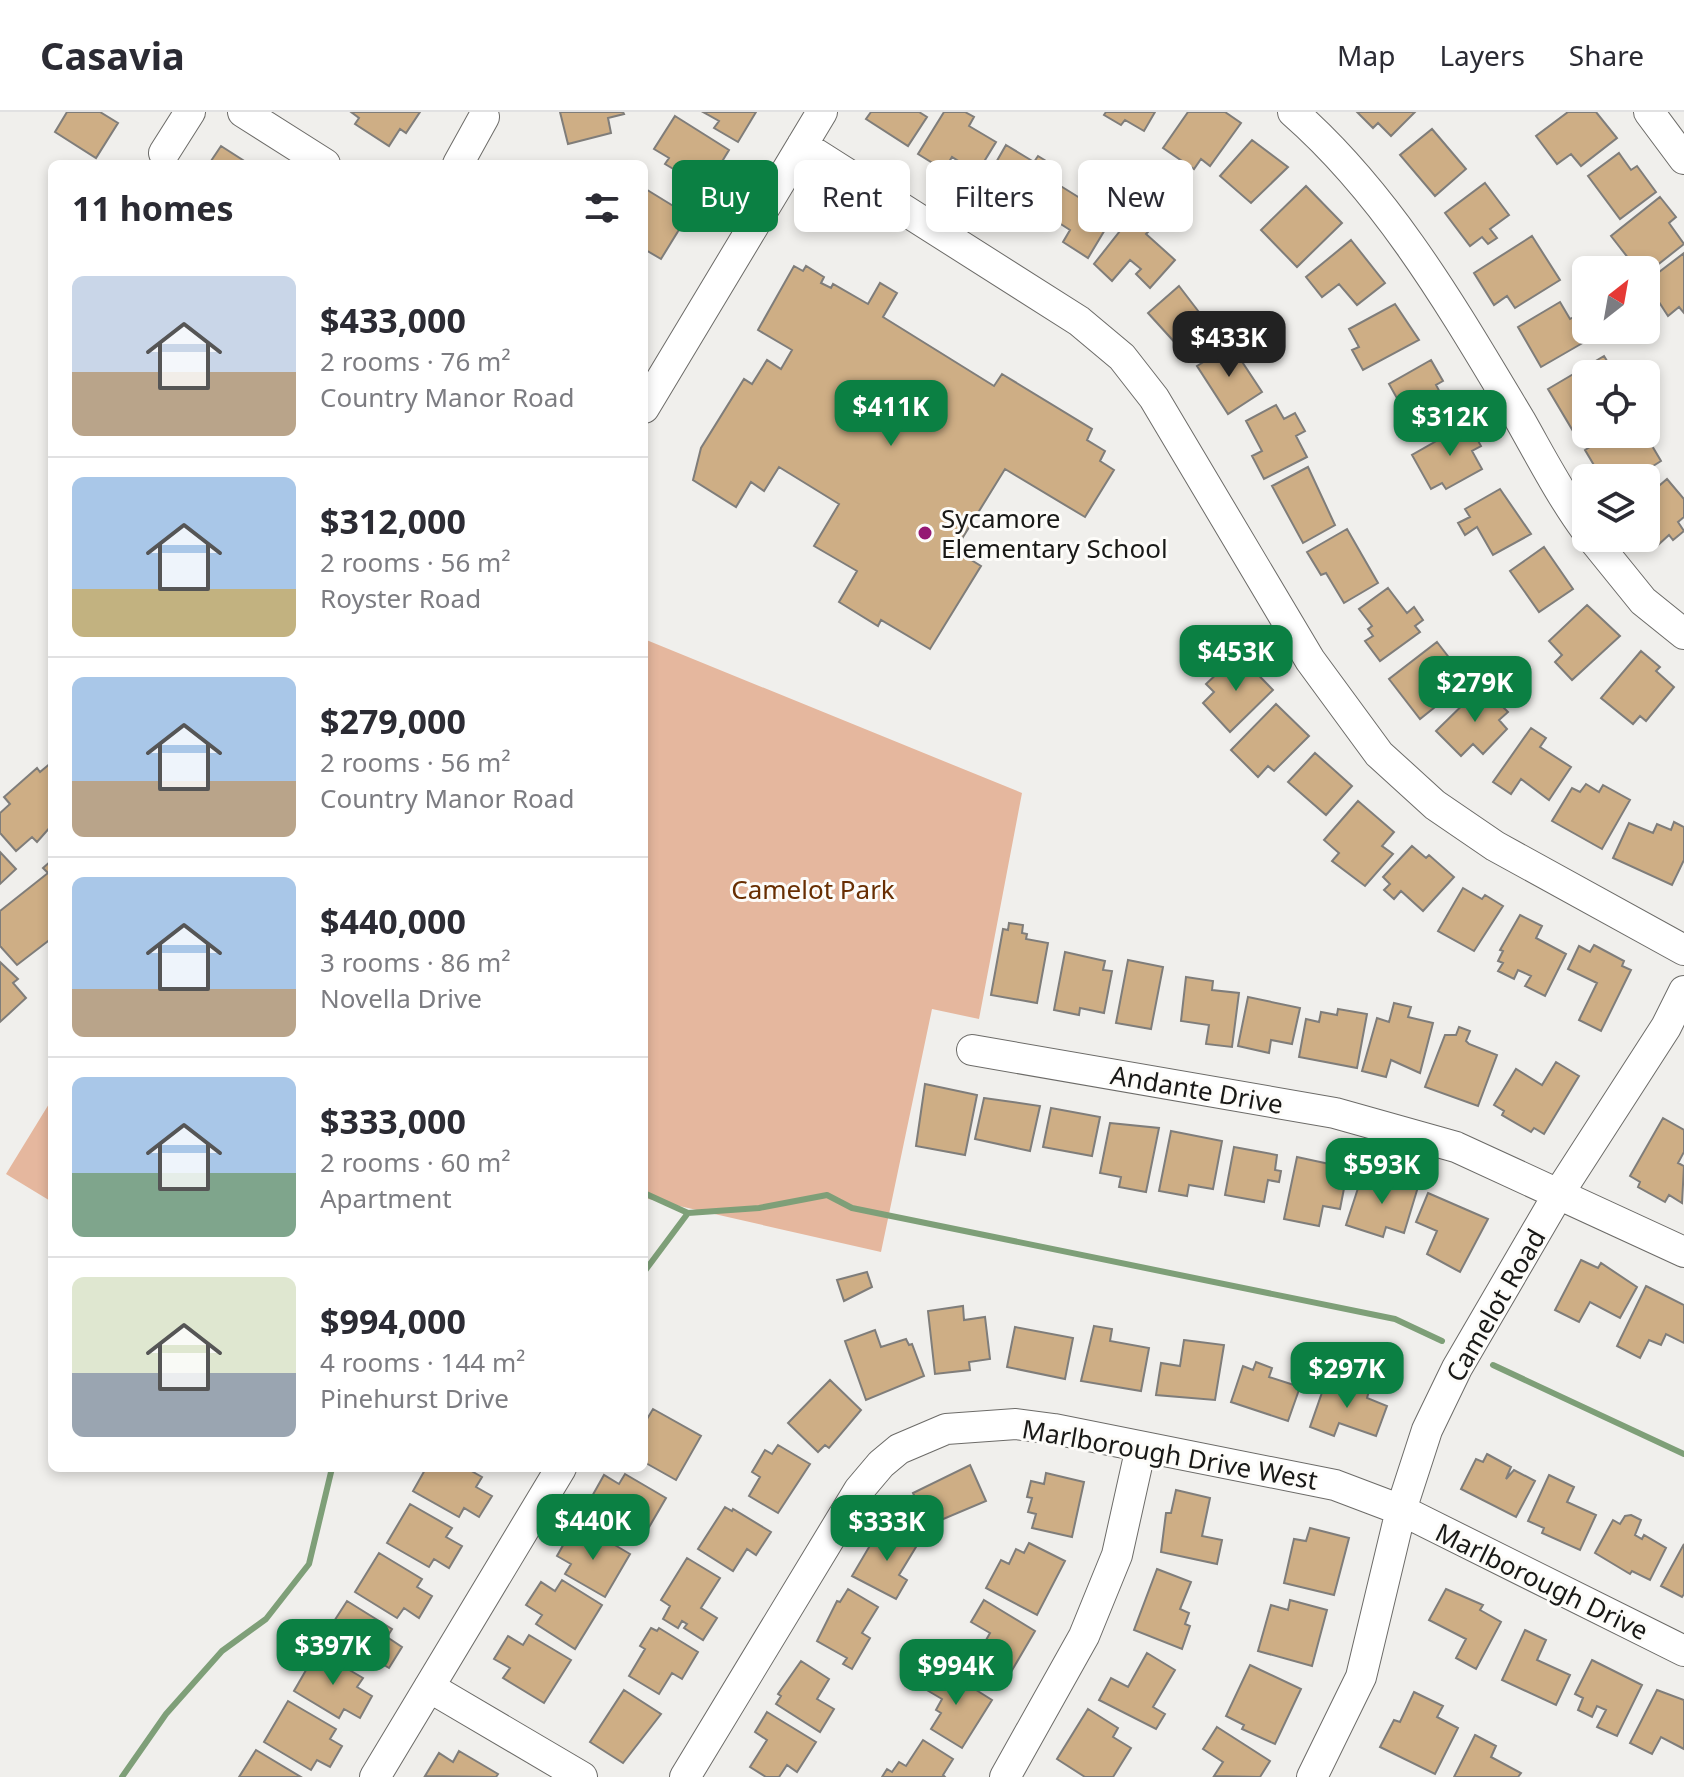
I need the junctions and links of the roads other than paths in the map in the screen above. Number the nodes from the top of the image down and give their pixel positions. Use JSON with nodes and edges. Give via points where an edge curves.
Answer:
{"nodes":[{"id":1,"x":190,"y":112,"type":"edge"},
{"id":2,"x":243,"y":112,"type":"edge"},
{"id":3,"x":822,"y":112,"type":"edge"},
{"id":4,"x":1293,"y":112,"type":"edge"},
{"id":5,"x":1649,"y":112,"type":"edge"},
{"id":6,"x":484,"y":117,"type":"dead end"},
{"id":7,"x":802,"y":145,"type":"junction"},
{"id":8,"x":164,"y":153,"type":"dead end"},
{"id":9,"x":1684,"y":159,"type":"edge"},
{"id":10,"x":319,"y":160,"type":"edge"},
{"id":11,"x":460,"y":160,"type":"edge"},
{"id":12,"x":648,"y":401,"type":"edge"},
{"id":13,"x":1572,"y":507,"type":"edge"},
{"id":14,"x":1603,"y":552,"type":"edge"},
{"id":15,"x":1684,"y":634,"type":"edge"},
{"id":16,"x":1684,"y":950,"type":"edge"},
{"id":17,"x":1684,"y":991,"type":"edge"},
{"id":18,"x":972,"y":1050,"type":"dead end"},
{"id":19,"x":1559,"y":1193,"type":"junction"},
{"id":20,"x":1684,"y":1252,"type":"edge"},
{"id":21,"x":1141,"y":1447,"type":"junction"},
{"id":22,"x":559,"y":1472,"type":"edge"},
{"id":23,"x":1401,"y":1510,"type":"junction"},
{"id":24,"x":1684,"y":1651,"type":"edge"},
{"id":25,"x":429,"y":1687,"type":"junction"},
{"id":26,"x":1319,"y":1775,"type":"edge"},
{"id":27,"x":375,"y":1777,"type":"edge"},
{"id":28,"x":582,"y":1777,"type":"edge"},
{"id":29,"x":685,"y":1777,"type":"edge"},
{"id":30,"x":1005,"y":1777,"type":"edge"}],
"edges":[{"from":1,"to":8,"type":"street"},
{"from":2,"to":10,"type":"street"},
{"from":3,"to":7,"type":"street"},
{"from":4,"to":13,"type":"street","via":[[1334,151],[1413,249]]},
{"from":5,"to":9,"type":"street"},
{"from":6,"to":11,"type":"street"},
{"from":7,"to":12,"type":"street"},
{"from":7,"to":16,"type":"street","via":[[1079,321],[1122,357],[1154,398],[1310,660],[1379,754],[1435,805],[1495,846]]},
{"from":14,"to":15,"type":"street","via":[[1643,601]]},
{"from":17,"to":19,"type":"street","name":"Camelot Road"},
{"from":18,"to":19,"type":"street","name":"Andante Drive","via":[[1335,1113],[1456,1147]]},
{"from":19,"to":20,"type":"street","name":"Andante Drive"},
{"from":19,"to":23,"type":"street","name":"Camelot Road","via":[[1457,1368],[1427,1430]]},
{"from":21,"to":23,"type":"street","name":"Marlborough Drive West","via":[[1294,1474]]},
{"from":21,"to":29,"type":"street","name":"Marlborough Drive West","via":[[1016,1424],[946,1429],[899,1449],[859,1490]]},
{"from":21,"to":30,"type":"street","via":[[1117,1555],[1090,1623]]},
{"from":22,"to":25,"type":"street"},
{"from":23,"to":24,"type":"street","name":"Marlborough Drive"},
{"from":23,"to":26,"type":"street","name":"Camelot Road","via":[[1361,1677]]},
{"from":25,"to":27,"type":"street"},
{"from":25,"to":28,"type":"street"}]}
